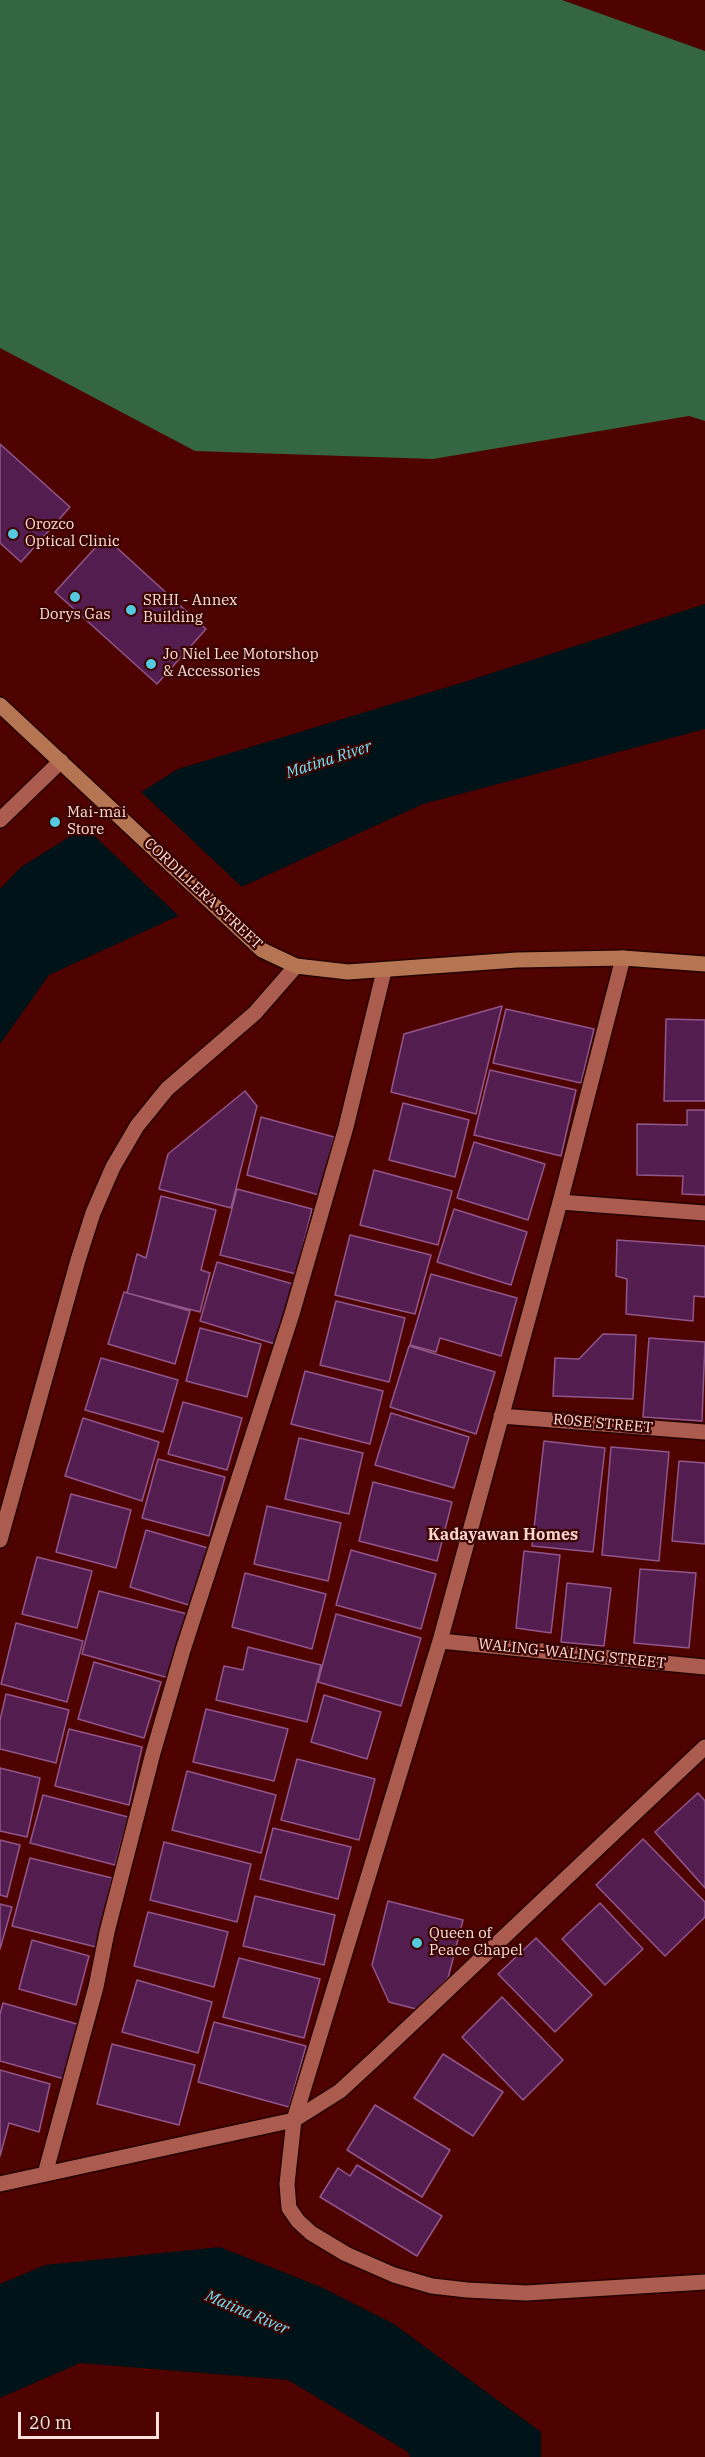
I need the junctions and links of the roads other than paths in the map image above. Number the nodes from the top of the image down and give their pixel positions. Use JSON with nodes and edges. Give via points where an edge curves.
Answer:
{"nodes":[{"id":1,"x":0,"y":705,"type":"edge"},
{"id":2,"x":61,"y":760,"type":"junction"},
{"id":3,"x":0,"y":820,"type":"edge"},
{"id":4,"x":623,"y":958,"type":"junction"},
{"id":5,"x":705,"y":964,"type":"edge"},
{"id":6,"x":296,"y":966,"type":"junction"},
{"id":7,"x":384,"y":971,"type":"junction"},
{"id":8,"x":560,"y":1202,"type":"junction"},
{"id":9,"x":705,"y":1213,"type":"edge"},
{"id":10,"x":501,"y":1416,"type":"junction"},
{"id":11,"x":705,"y":1432,"type":"edge"},
{"id":12,"x":0,"y":1540,"type":"edge"},
{"id":13,"x":440,"y":1641,"type":"junction"},
{"id":14,"x":705,"y":1667,"type":"edge"},
{"id":15,"x":705,"y":1747,"type":"edge"},
{"id":16,"x":294,"y":2120,"type":"junction"},
{"id":17,"x":45,"y":2174,"type":"junction"},
{"id":18,"x":0,"y":2184,"type":"edge"},
{"id":19,"x":705,"y":2282,"type":"edge"}],
"edges":[{"from":1,"to":2,"type":"street","name":"CORDILLERA STREET"},
{"from":2,"to":3,"type":"street"},
{"from":2,"to":6,"type":"street","name":"CORDILLERA STREET","via":[[246,936],[262,950]]},
{"from":4,"to":5,"type":"street","name":"CORDILLERA STREET"},
{"from":4,"to":7,"type":"street","name":"CORDILLERA STREET","via":[[517,960]]},
{"from":4,"to":8,"type":"street"},
{"from":6,"to":7,"type":"street","name":"CORDILLERA STREET","via":[[348,972]]},
{"from":6,"to":12,"type":"street","via":[[255,1013],[167,1089],[137,1126],[113,1167],[78,1260]]},
{"from":7,"to":17,"type":"street","via":[[346,1127],[292,1314],[153,1753]]},
{"from":8,"to":9,"type":"street"},
{"from":8,"to":10,"type":"street"},
{"from":10,"to":11,"type":"street","name":"ROSE STREET"},
{"from":10,"to":13,"type":"street"},
{"from":13,"to":14,"type":"street","name":"WALING-WALING STREET"},
{"from":13,"to":16,"type":"street"},
{"from":15,"to":16,"type":"street","via":[[340,2091]]},
{"from":16,"to":17,"type":"street"},
{"from":16,"to":19,"type":"street","via":[[287,2184],[289,2208],[298,2222],[346,2254],[394,2275],[432,2286],[526,2293]]},
{"from":17,"to":18,"type":"street"}]}
